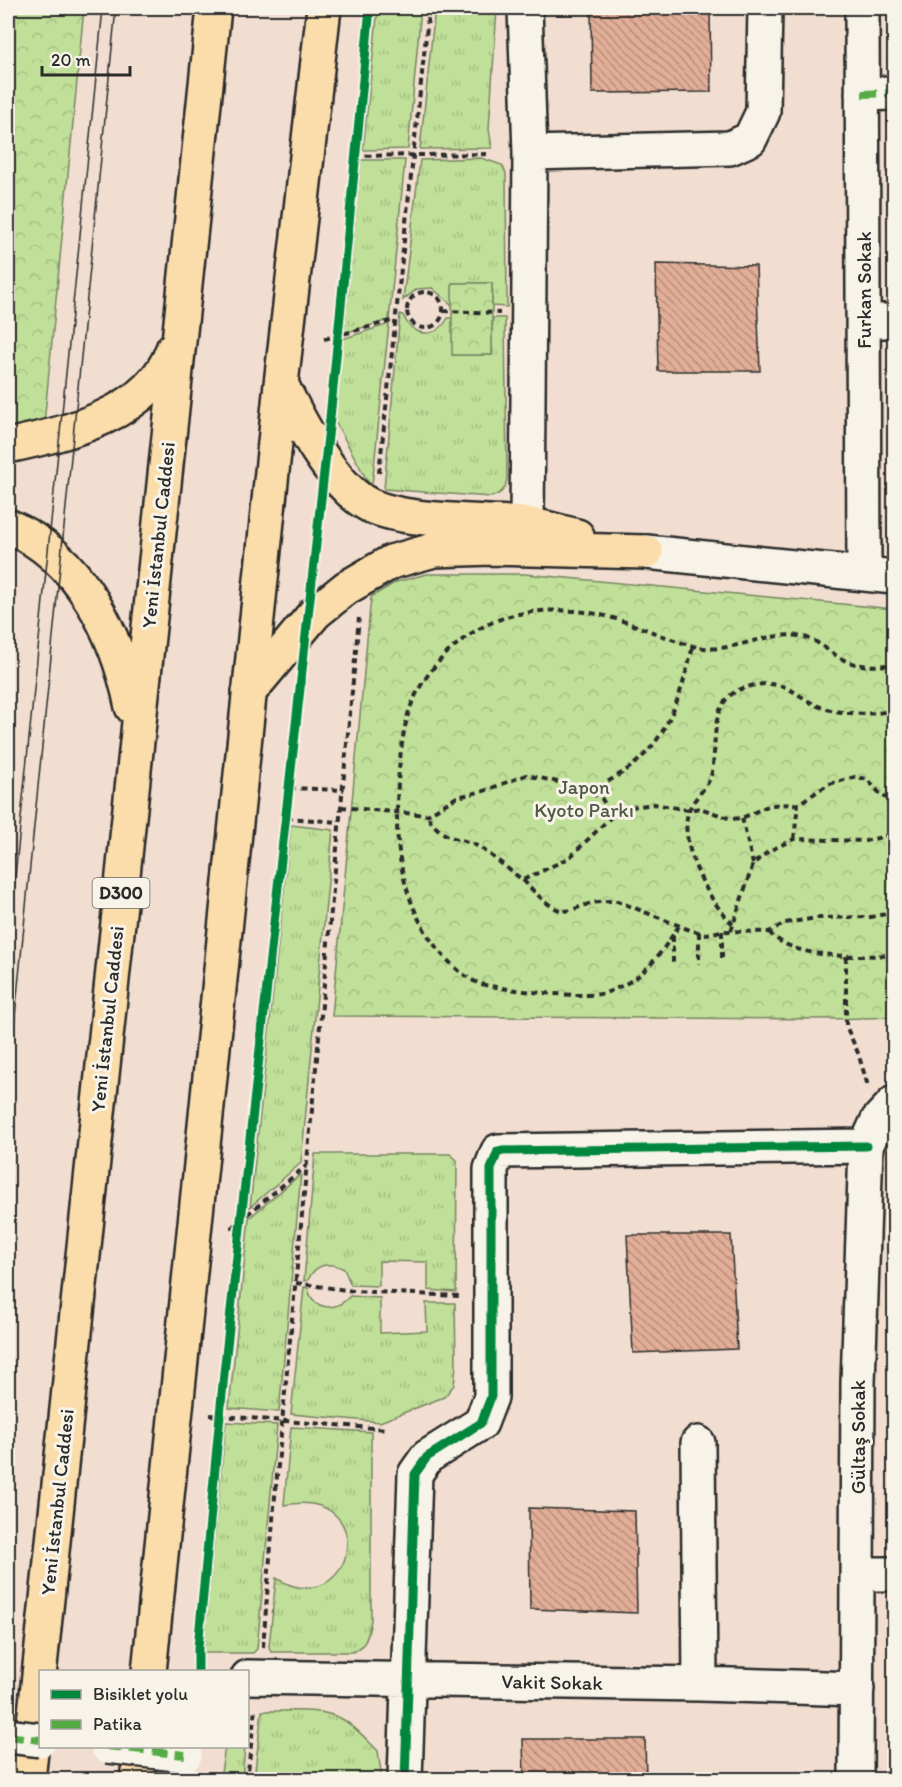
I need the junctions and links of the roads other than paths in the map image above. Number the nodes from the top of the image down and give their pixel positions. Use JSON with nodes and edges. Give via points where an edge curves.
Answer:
{"nodes":[{"id":1,"x":214,"y":8,"type":"edge"},
{"id":2,"x":324,"y":8,"type":"edge"},
{"id":3,"x":525,"y":8,"type":"edge"},
{"id":4,"x":765,"y":8,"type":"edge"},
{"id":5,"x":862,"y":8,"type":"edge"},
{"id":6,"x":894,"y":93,"type":"edge"},
{"id":7,"x":862,"y":94,"type":"junction"},
{"id":8,"x":530,"y":153,"type":"junction"},
{"id":9,"x":879,"y":321,"type":"edge"},
{"id":10,"x":180,"y":327,"type":"junction"},
{"id":11,"x":280,"y":384,"type":"junction"},
{"id":12,"x":8,"y":446,"type":"edge"},
{"id":13,"x":527,"y":525,"type":"junction"},
{"id":14,"x":8,"y":526,"type":"edge"},
{"id":15,"x":646,"y":552,"type":"junction"},
{"id":16,"x":879,"y":575,"type":"edge"},
{"id":17,"x":249,"y":692,"type":"junction"},
{"id":18,"x":138,"y":732,"type":"junction"},
{"id":19,"x":879,"y":1123,"type":"edge"},
{"id":20,"x":698,"y":1443,"type":"dead end"},
{"id":21,"x":858,"y":1574,"type":"junction"},
{"id":22,"x":894,"y":1574,"type":"edge"},
{"id":23,"x":39,"y":1670,"type":"edge"},
{"id":24,"x":149,"y":1670,"type":"edge"},
{"id":25,"x":39,"y":1674,"type":"edge"},
{"id":26,"x":255,"y":1677,"type":"edge"},
{"id":27,"x":410,"y":1681,"type":"junction"},
{"id":28,"x":700,"y":1684,"type":"junction"},
{"id":29,"x":857,"y":1689,"type":"junction"},
{"id":30,"x":8,"y":1736,"type":"edge"},
{"id":31,"x":39,"y":1740,"type":"edge"},
{"id":32,"x":124,"y":1748,"type":"edge"},
{"id":33,"x":141,"y":1748,"type":"edge"},
{"id":34,"x":185,"y":1755,"type":"dead end"},
{"id":35,"x":28,"y":1779,"type":"edge"},
{"id":36,"x":137,"y":1779,"type":"edge"},
{"id":37,"x":405,"y":1779,"type":"edge"},
{"id":38,"x":856,"y":1779,"type":"edge"}],
"edges":[{"from":1,"to":10,"type":"highway","name":"Yeni İstanbul Caddesi","number":"D300"},
{"from":2,"to":11,"type":"highway"},
{"from":3,"to":8,"type":"street"},
{"from":4,"to":8,"type":"street","via":[[763,112],[750,139],[730,148]]},
{"from":5,"to":7,"type":"street","name":"Furkan Sokak"},
{"from":6,"to":7,"type":"street"},
{"from":7,"to":9,"type":"street","name":"Furkan Sokak"},
{"from":8,"to":13,"type":"street"},
{"from":9,"to":16,"type":"street","name":"Furkan Sokak"},
{"from":10,"to":12,"type":"highway","via":[[169,362],[142,395],[73,428]]},
{"from":10,"to":18,"type":"highway","name":"Yeni İstanbul Caddesi","number":"D300"},
{"from":11,"to":13,"type":"highway","via":[[306,435],[337,477],[368,504],[399,515]]},
{"from":11,"to":17,"type":"highway"},
{"from":13,"to":15,"type":"highway"},
{"from":14,"to":18,"type":"highway","via":[[47,550],[79,582],[96,606],[122,663]]},
{"from":15,"to":16,"type":"street","name":"Furkan Sokak"},
{"from":15,"to":17,"type":"highway","via":[[434,550],[391,562],[346,588],[307,621]]},
{"from":17,"to":24,"type":"highway"},
{"from":18,"to":23,"type":"highway","name":"Yeni İstanbul Caddesi","number":"D300"},
{"from":19,"to":21,"type":"street","name":"Gültaş Sokak","via":[[858,1383]]},
{"from":19,"to":27,"type":"street","via":[[498,1151],[491,1169],[491,1397],[481,1423],[427,1457],[415,1474]]},
{"from":20,"to":28,"type":"street"},
{"from":21,"to":22,"type":"street"},
{"from":21,"to":29,"type":"street","name":"Gültaş Sokak"},
{"from":25,"to":35,"type":"highway","name":"Yeni İstanbul Caddesi","number":"D300"},
{"from":26,"to":27,"type":"street","name":"Vakit Sokak"},
{"from":27,"to":28,"type":"street","name":"Vakit Sokak"},
{"from":27,"to":37,"type":"street"},
{"from":28,"to":29,"type":"street","name":"Vakit Sokak"},
{"from":29,"to":38,"type":"street","name":"Gültaş Sokak"},
{"from":30,"to":31,"type":"street","bridge":true},
{"from":32,"to":34,"type":"street","bridge":true},
{"from":33,"to":36,"type":"highway"}]}
